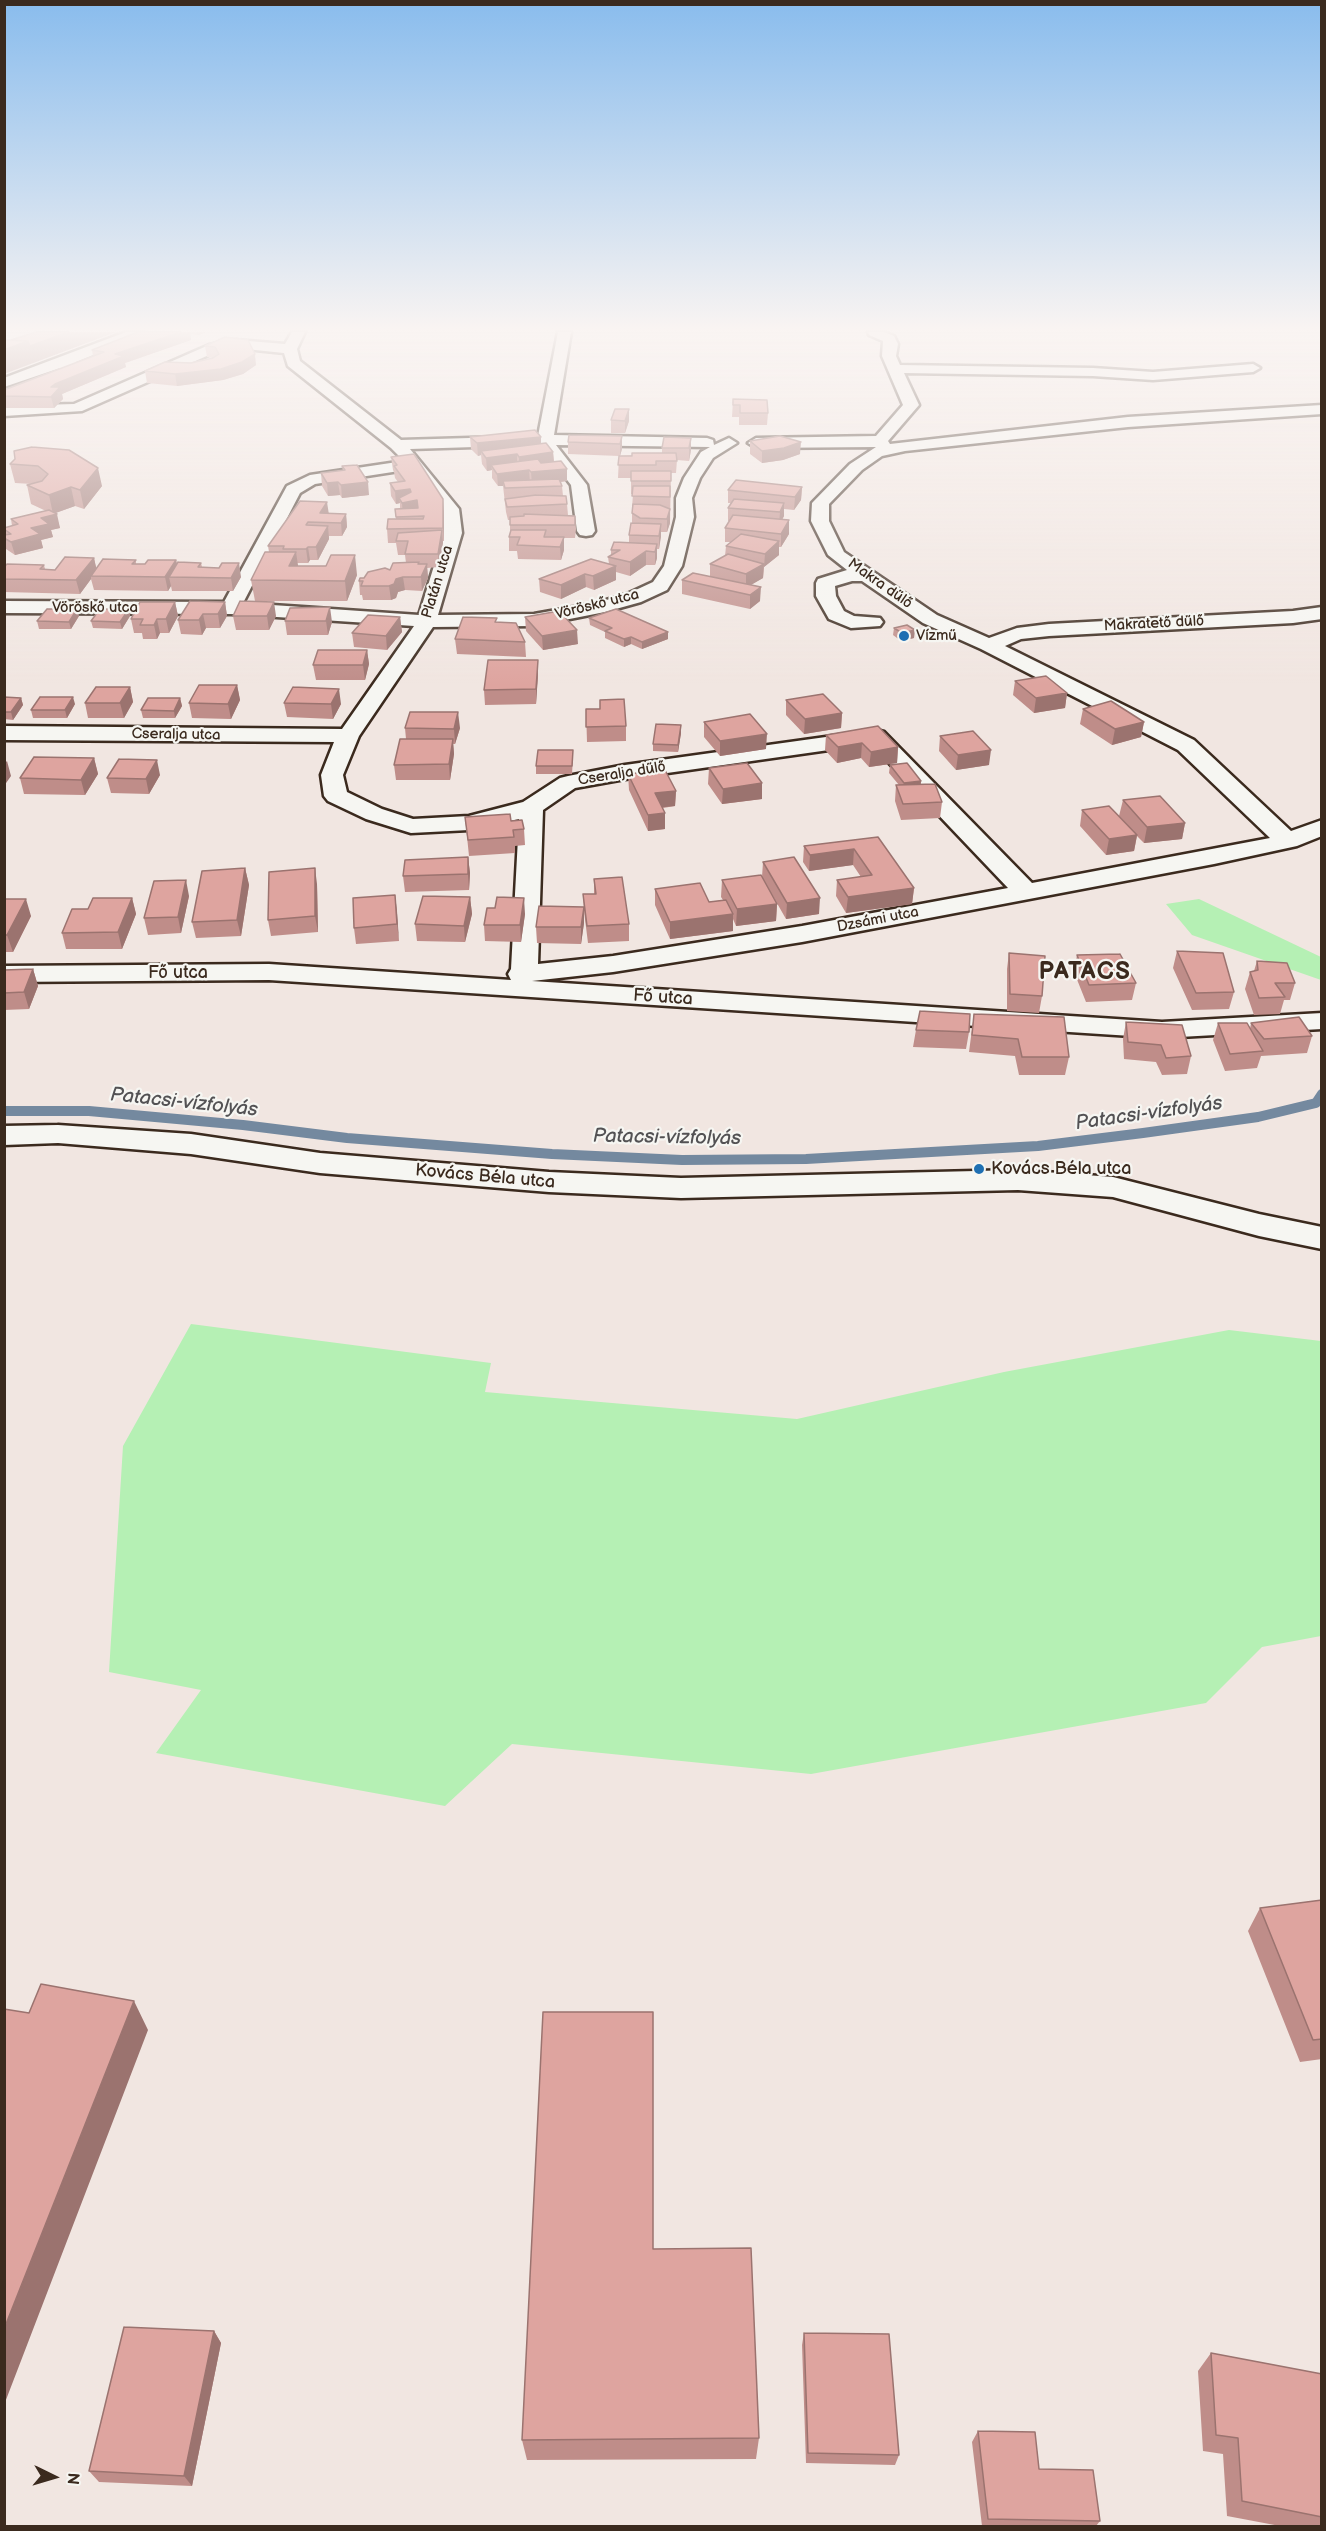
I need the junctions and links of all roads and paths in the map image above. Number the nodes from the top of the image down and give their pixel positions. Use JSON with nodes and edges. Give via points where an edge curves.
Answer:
{"nodes":[{"id":1,"x":402,"y":450,"type":"edge"},
{"id":2,"x":552,"y":450,"type":"edge"},
{"id":3,"x":716,"y":450,"type":"edge"},
{"id":4,"x":878,"y":450,"type":"edge"},
{"id":5,"x":416,"y":464,"type":"junction"},
{"id":6,"x":586,"y":531,"type":"dead end"},
{"id":7,"x":866,"y":575,"type":"junction"},
{"id":8,"x":4,"y":607,"type":"edge"},
{"id":9,"x":231,"y":608,"type":"junction"},
{"id":10,"x":1322,"y":613,"type":"edge"},
{"id":11,"x":427,"y":621,"type":"junction"},
{"id":12,"x":873,"y":622,"type":"dead end"},
{"id":13,"x":988,"y":645,"type":"junction"},
{"id":14,"x":4,"y":733,"type":"edge"},
{"id":15,"x":348,"y":736,"type":"junction"},
{"id":16,"x":531,"y":807,"type":"junction"},
{"id":17,"x":1322,"y":827,"type":"edge"},
{"id":18,"x":1287,"y":841,"type":"junction"},
{"id":19,"x":1026,"y":892,"type":"junction"},
{"id":20,"x":4,"y":974,"type":"edge"},
{"id":21,"x":524,"y":974,"type":"junction"},
{"id":22,"x":429,"y":984,"type":"junction"},
{"id":23,"x":1322,"y":1021,"type":"edge"},
{"id":24,"x":4,"y":1136,"type":"edge"},
{"id":25,"x":1322,"y":1238,"type":"edge"}],
"edges":[{"from":1,"to":5,"type":"street","name":"Platán utca"},
{"from":2,"to":6,"type":"street","via":[[579,485]]},
{"from":3,"to":11,"type":"street","name":"Vöröskő utca","via":[[707,455],[692,478],[684,498],[685,517],[673,566],[660,586],[607,606],[534,620]]},
{"from":4,"to":7,"type":"street","name":"Makra dűlő","via":[[821,503],[820,521],[837,555]]},
{"from":5,"to":9,"type":"street","via":[[310,480],[293,490]]},
{"from":5,"to":11,"type":"street","name":"Platán utca","via":[[450,510],[453,533]]},
{"from":7,"to":12,"type":"street","via":[[825,583],[826,596],[836,615],[851,622]]},
{"from":7,"to":13,"type":"street","name":"Makra dűlő","via":[[930,619]]},
{"from":8,"to":9,"type":"street","name":"Vöröskő utca"},
{"from":9,"to":11,"type":"street","name":"Vöröskő utca"},
{"from":10,"to":13,"type":"street","name":"Makratető dűlő","via":[[1049,630],[1017,634]]},
{"from":11,"to":15,"type":"street","name":"Platán utca"},
{"from":13,"to":18,"type":"street","name":"Makra dűlő","via":[[1186,745]]},
{"from":14,"to":15,"type":"street","name":"Cseralja utca"},
{"from":15,"to":16,"type":"street","name":"Cseralja dűlő","via":[[333,775],[336,796],[374,814],[411,826],[469,823]]},
{"from":16,"to":19,"type":"street","name":"Cseralja dűlő","via":[[568,783],[876,737]]},
{"from":16,"to":21,"type":"street"},
{"from":17,"to":18,"type":"street","name":"Dzsámi utca"},
{"from":18,"to":19,"type":"street","name":"Dzsámi utca"},
{"from":19,"to":21,"type":"street","name":"Dzsámi utca","via":[[791,936]]},
{"from":20,"to":22,"type":"street","name":"Fő utca","via":[[269,972]]},
{"from":21,"to":22,"type":"street","name":"Dzsámi utca"},
{"from":22,"to":23,"type":"street","name":"Fő utca","via":[[1162,1030]]},
{"from":24,"to":25,"type":"street","name":"Kovács Béla utca","via":[[58,1134],[191,1144],[320,1163],[560,1183],[681,1188],[1042,1181],[1113,1187]]}]}
